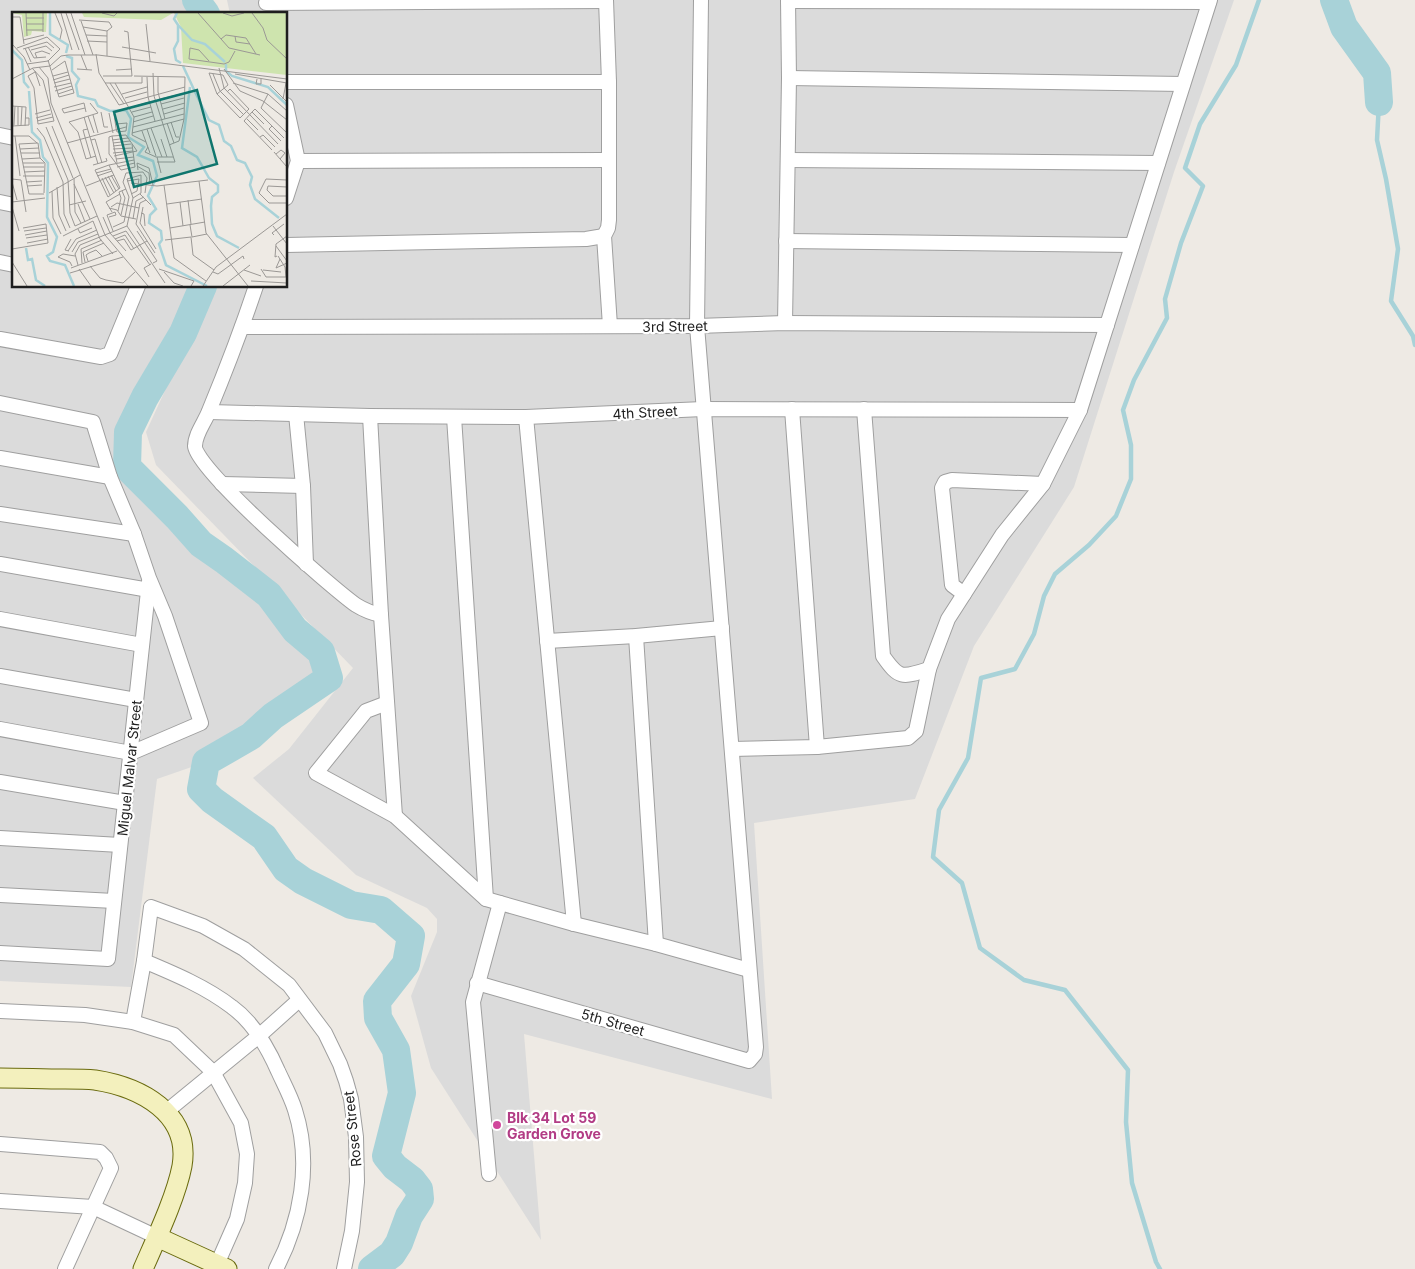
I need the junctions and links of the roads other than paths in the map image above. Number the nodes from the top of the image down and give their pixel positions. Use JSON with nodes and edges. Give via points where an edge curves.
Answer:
{"nodes":[{"id":1,"x":701,"y":0,"type":"edge"},
{"id":2,"x":788,"y":0,"type":"edge"},
{"id":3,"x":606,"y":1,"type":"edge"},
{"id":4,"x":1209,"y":1,"type":"edge"},
{"id":5,"x":266,"y":5,"type":"edge"},
{"id":6,"x":789,"y":78,"type":"junction"},
{"id":7,"x":288,"y":82,"type":"edge"},
{"id":8,"x":609,"y":82,"type":"junction"},
{"id":9,"x":1183,"y":84,"type":"junction"},
{"id":10,"x":288,"y":114,"type":"edge"},
{"id":11,"x":608,"y":160,"type":"junction"},
{"id":12,"x":788,"y":160,"type":"junction"},
{"id":13,"x":298,"y":161,"type":"junction"},
{"id":14,"x":1158,"y":163,"type":"junction"},
{"id":15,"x":288,"y":192,"type":"edge"},
{"id":16,"x":604,"y":236,"type":"junction"},
{"id":17,"x":786,"y":241,"type":"junction"},
{"id":18,"x":288,"y":245,"type":"edge"},
{"id":19,"x":1132,"y":246,"type":"junction"},
{"id":20,"x":137,"y":288,"type":"edge"},
{"id":21,"x":255,"y":288,"type":"edge"},
{"id":22,"x":785,"y":323,"type":"junction"},
{"id":23,"x":1107,"y":325,"type":"junction"},
{"id":24,"x":610,"y":326,"type":"junction"},
{"id":25,"x":697,"y":326,"type":"junction"},
{"id":26,"x":242,"y":327,"type":"junction"},
{"id":27,"x":0,"y":339,"type":"edge"},
{"id":28,"x":0,"y":403,"type":"edge"},
{"id":29,"x":704,"y":409,"type":"junction"},
{"id":30,"x":792,"y":409,"type":"junction"},
{"id":31,"x":864,"y":409,"type":"junction"},
{"id":32,"x":1080,"y":410,"type":"junction"},
{"id":33,"x":209,"y":412,"type":"junction"},
{"id":34,"x":296,"y":414,"type":"junction"},
{"id":35,"x":370,"y":416,"type":"junction"},
{"id":36,"x":454,"y":417,"type":"junction"},
{"id":37,"x":526,"y":417,"type":"junction"},
{"id":38,"x":0,"y":458,"type":"edge"},
{"id":39,"x":110,"y":477,"type":"junction"},
{"id":40,"x":222,"y":484,"type":"junction"},
{"id":41,"x":1043,"y":484,"type":"junction"},
{"id":42,"x":303,"y":486,"type":"junction"},
{"id":43,"x":0,"y":514,"type":"edge"},
{"id":44,"x":134,"y":534,"type":"junction"},
{"id":45,"x":0,"y":564,"type":"edge"},
{"id":46,"x":306,"y":564,"type":"junction"},
{"id":47,"x":149,"y":584,"type":"junction"},
{"id":48,"x":964,"y":594,"type":"junction"},
{"id":49,"x":381,"y":615,"type":"junction"},
{"id":50,"x":0,"y":619,"type":"edge"},
{"id":51,"x":722,"y":628,"type":"junction"},
{"id":52,"x":636,"y":636,"type":"junction"},
{"id":53,"x":547,"y":641,"type":"junction"},
{"id":54,"x":142,"y":645,"type":"junction"},
{"id":55,"x":928,"y":669,"type":"junction"},
{"id":56,"x":0,"y":676,"type":"edge"},
{"id":57,"x":136,"y":700,"type":"junction"},
{"id":58,"x":387,"y":703,"type":"junction"},
{"id":59,"x":0,"y":729,"type":"edge"},
{"id":60,"x":817,"y":747,"type":"junction"},
{"id":61,"x":732,"y":749,"type":"junction"},
{"id":62,"x":131,"y":753,"type":"junction"},
{"id":63,"x":0,"y":782,"type":"edge"},
{"id":64,"x":125,"y":803,"type":"junction"},
{"id":65,"x":395,"y":816,"type":"junction"},
{"id":66,"x":0,"y":838,"type":"edge"},
{"id":67,"x":120,"y":845,"type":"junction"},
{"id":68,"x":0,"y":895,"type":"edge"},
{"id":69,"x":486,"y":899,"type":"junction"},
{"id":70,"x":114,"y":902,"type":"junction"},
{"id":71,"x":500,"y":903,"type":"junction"},
{"id":72,"x":574,"y":924,"type":"junction"},
{"id":73,"x":656,"y":944,"type":"junction"},
{"id":74,"x":0,"y":954,"type":"edge"},
{"id":75,"x":144,"y":961,"type":"junction"},
{"id":76,"x":749,"y":970,"type":"junction"},
{"id":77,"x":477,"y":983,"type":"junction"},
{"id":78,"x":300,"y":1000,"type":"junction"},
{"id":79,"x":0,"y":1011,"type":"edge"},
{"id":80,"x":133,"y":1022,"type":"junction"},
{"id":81,"x":260,"y":1035,"type":"junction"},
{"id":82,"x":213,"y":1072,"type":"junction"},
{"id":83,"x":0,"y":1078,"type":"edge"},
{"id":84,"x":167,"y":1111,"type":"junction"},
{"id":85,"x":0,"y":1144,"type":"edge"},
{"id":86,"x":489,"y":1174,"type":"dead end"},
{"id":87,"x":0,"y":1201,"type":"edge"},
{"id":88,"x":93,"y":1207,"type":"junction"},
{"id":89,"x":157,"y":1237,"type":"junction"},
{"id":90,"x":220,"y":1267,"type":"edge"},
{"id":91,"x":65,"y":1269,"type":"edge"},
{"id":92,"x":143,"y":1269,"type":"edge"},
{"id":93,"x":276,"y":1269,"type":"edge"},
{"id":94,"x":344,"y":1269,"type":"edge"}],
"edges":[{"from":1,"to":25,"type":"street"},
{"from":2,"to":4,"type":"street"},
{"from":2,"to":6,"type":"street"},
{"from":3,"to":5,"type":"street"},
{"from":3,"to":8,"type":"street"},
{"from":4,"to":9,"type":"street"},
{"from":6,"to":9,"type":"street"},
{"from":6,"to":12,"type":"street"},
{"from":7,"to":8,"type":"street"},
{"from":8,"to":11,"type":"street"},
{"from":9,"to":14,"type":"street"},
{"from":10,"to":13,"type":"street"},
{"from":11,"to":13,"type":"street"},
{"from":11,"to":16,"type":"street","via":[[609,220]]},
{"from":12,"to":14,"type":"street"},
{"from":12,"to":17,"type":"street"},
{"from":13,"to":15,"type":"street"},
{"from":14,"to":19,"type":"street"},
{"from":16,"to":18,"type":"street"},
{"from":16,"to":24,"type":"street"},
{"from":17,"to":19,"type":"street"},
{"from":17,"to":22,"type":"street"},
{"from":19,"to":23,"type":"street"},
{"from":20,"to":27,"type":"street","via":[[110,354],[101,357]]},
{"from":21,"to":26,"type":"street"},
{"from":22,"to":23,"type":"street","name":"3rd Street"},
{"from":22,"to":25,"type":"street","name":"3rd Street"},
{"from":23,"to":32,"type":"street"},
{"from":24,"to":25,"type":"street","name":"3rd Street"},
{"from":24,"to":26,"type":"street","name":"3rd Street"},
{"from":25,"to":29,"type":"street"},
{"from":26,"to":33,"type":"street"},
{"from":28,"to":39,"type":"street","via":[[93,422]]},
{"from":29,"to":30,"type":"street","name":"4th Street"},
{"from":29,"to":37,"type":"street","name":"4th Street"},
{"from":29,"to":51,"type":"street"},
{"from":30,"to":31,"type":"street","name":"4th Street"},
{"from":30,"to":60,"type":"street"},
{"from":31,"to":32,"type":"street","name":"4th Street"},
{"from":31,"to":55,"type":"street","via":[[883,656],[893,671],[908,676]]},
{"from":32,"to":41,"type":"street"},
{"from":33,"to":34,"type":"street","name":"4th Street"},
{"from":33,"to":40,"type":"street","via":[[194,448]]},
{"from":34,"to":35,"type":"street","name":"4th Street"},
{"from":34,"to":42,"type":"street"},
{"from":35,"to":36,"type":"street","name":"4th Street"},
{"from":35,"to":49,"type":"street"},
{"from":36,"to":37,"type":"street","name":"4th Street"},
{"from":36,"to":69,"type":"street"},
{"from":37,"to":53,"type":"street"},
{"from":38,"to":39,"type":"street"},
{"from":39,"to":44,"type":"street"},
{"from":40,"to":42,"type":"street"},
{"from":40,"to":46,"type":"street"},
{"from":41,"to":48,"type":"street","via":[[1002,535]]},
{"from":41,"to":48,"type":"street","via":[[945,482],[942,488],[952,585]]},
{"from":42,"to":46,"type":"street"},
{"from":43,"to":44,"type":"street"},
{"from":44,"to":47,"type":"street"},
{"from":45,"to":47,"type":"street"},
{"from":46,"to":49,"type":"street","via":[[355,604],[367,612]]},
{"from":47,"to":54,"type":"street","name":"Miguel Malvar Street"},
{"from":47,"to":62,"type":"street","via":[[165,616],[200,723]]},
{"from":48,"to":55,"type":"street","via":[[948,619]]},
{"from":49,"to":58,"type":"street"},
{"from":50,"to":54,"type":"street"},
{"from":51,"to":52,"type":"street"},
{"from":51,"to":61,"type":"street"},
{"from":52,"to":53,"type":"street"},
{"from":52,"to":73,"type":"street"},
{"from":53,"to":72,"type":"street"},
{"from":54,"to":57,"type":"street","name":"Miguel Malvar Street"},
{"from":55,"to":60,"type":"street","via":[[913,735]]},
{"from":56,"to":57,"type":"street"},
{"from":57,"to":62,"type":"street","name":"Miguel Malvar Street"},
{"from":58,"to":65,"type":"street"},
{"from":58,"to":65,"type":"street","via":[[366,711],[316,773]]},
{"from":59,"to":62,"type":"street"},
{"from":60,"to":61,"type":"street"},
{"from":61,"to":76,"type":"street"},
{"from":62,"to":64,"type":"street","name":"Miguel Malvar Street"},
{"from":63,"to":64,"type":"street"},
{"from":64,"to":67,"type":"street","name":"Miguel Malvar Street"},
{"from":65,"to":69,"type":"street"},
{"from":66,"to":67,"type":"street"},
{"from":67,"to":70,"type":"street","name":"Miguel Malvar Street"},
{"from":68,"to":70,"type":"street"},
{"from":69,"to":71,"type":"street"},
{"from":70,"to":74,"type":"street","name":"Miguel Malvar Street","via":[[108,959]]},
{"from":71,"to":72,"type":"street"},
{"from":71,"to":77,"type":"street"},
{"from":72,"to":73,"type":"street"},
{"from":73,"to":76,"type":"street"},
{"from":75,"to":78,"type":"street","name":"Rose Street","via":[[151,907],[203,926],[244,949],[289,985]]},
{"from":75,"to":80,"type":"street"},
{"from":75,"to":81,"type":"street","via":[[191,981],[234,1007]]},
{"from":76,"to":77,"type":"street","name":"5th Street","via":[[756,1047],[756,1054],[749,1060]]},
{"from":77,"to":86,"type":"street","via":[[472,1002]]},
{"from":78,"to":81,"type":"street"},
{"from":78,"to":94,"type":"street","name":"Rose Street","via":[[325,1033],[340,1064],[351,1099],[357,1182]]},
{"from":79,"to":80,"type":"street","via":[[85,1015]]},
{"from":80,"to":82,"type":"street","via":[[174,1035]]},
{"from":81,"to":82,"type":"street"},
{"from":81,"to":93,"type":"street","via":[[295,1110],[303,1151],[302,1190],[297,1214],[286,1250]]},
{"from":82,"to":84,"type":"street"},
{"from":82,"to":90,"type":"street","via":[[241,1123],[247,1154],[237,1219]]},
{"from":83,"to":84,"type":"street","via":[[95,1080],[132,1089]]},
{"from":84,"to":89,"type":"street","via":[[183,1144],[182,1165]]},
{"from":85,"to":88,"type":"street","via":[[100,1152],[111,1168]]},
{"from":87,"to":88,"type":"street"},
{"from":88,"to":89,"type":"street"},
{"from":88,"to":91,"type":"street"},
{"from":89,"to":90,"type":"street"},
{"from":89,"to":92,"type":"street"}]}
